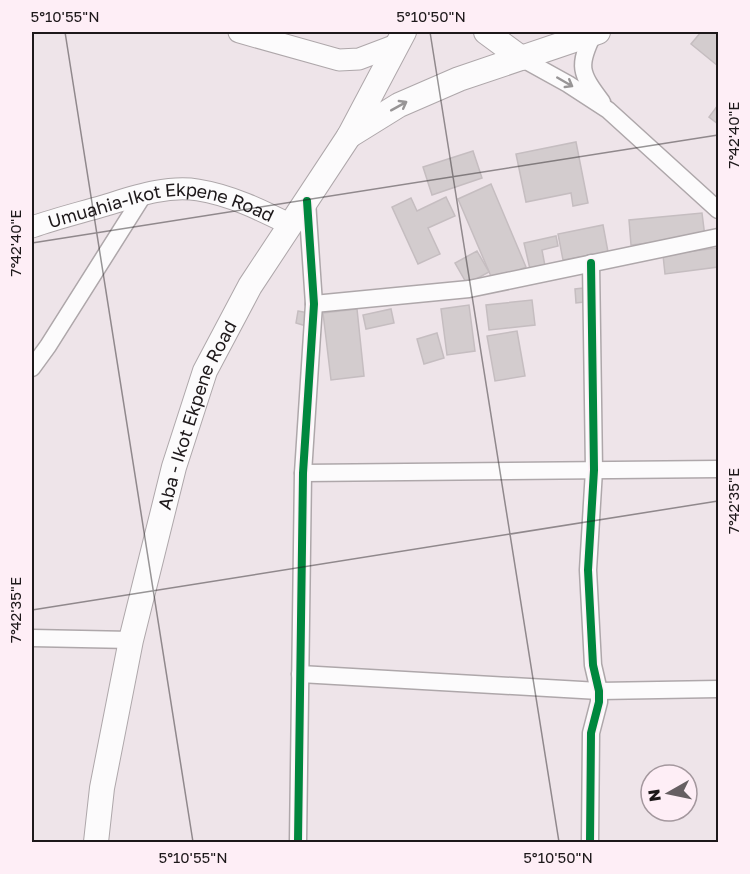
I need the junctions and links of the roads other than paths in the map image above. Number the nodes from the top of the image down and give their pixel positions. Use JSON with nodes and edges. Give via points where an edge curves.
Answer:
{"nodes":[{"id":1,"x":486,"y":32,"type":"edge"},
{"id":2,"x":596,"y":32,"type":"edge"},
{"id":3,"x":249,"y":33,"type":"edge"},
{"id":4,"x":400,"y":38,"type":"edge"},
{"id":5,"x":521,"y":58,"type":"junction"},
{"id":6,"x":608,"y":110,"type":"junction"},
{"id":7,"x":349,"y":136,"type":"junction"},
{"id":8,"x":144,"y":194,"type":"junction"},
{"id":9,"x":307,"y":201,"type":"junction"},
{"id":10,"x":718,"y":210,"type":"edge"},
{"id":11,"x":289,"y":224,"type":"junction"},
{"id":12,"x":32,"y":227,"type":"edge"},
{"id":13,"x":718,"y":237,"type":"edge"},
{"id":14,"x":591,"y":263,"type":"junction"},
{"id":15,"x":314,"y":304,"type":"junction"},
{"id":16,"x":32,"y":368,"type":"edge"},
{"id":17,"x":718,"y":469,"type":"edge"},
{"id":18,"x":594,"y":470,"type":"junction"},
{"id":19,"x":303,"y":473,"type":"junction"},
{"id":20,"x":32,"y":639,"type":"edge"},
{"id":21,"x":131,"y":640,"type":"junction"},
{"id":22,"x":300,"y":674,"type":"junction"},
{"id":23,"x":718,"y":689,"type":"edge"},
{"id":24,"x":599,"y":692,"type":"junction"},
{"id":25,"x":96,"y":843,"type":"edge"},
{"id":26,"x":297,"y":843,"type":"edge"},
{"id":27,"x":590,"y":843,"type":"edge"}],
"edges":[{"from":1,"to":5,"type":"highway"},
{"from":2,"to":5,"type":"highway"},
{"from":2,"to":6,"type":"street","via":[[587,46],[582,68]]},
{"from":3,"to":4,"type":"main road","via":[[339,60],[359,60]]},
{"from":4,"to":7,"type":"highway","name":"Aba - Ikot Ekpene Road"},
{"from":5,"to":6,"type":"street","one_way":true},
{"from":7,"to":5,"type":"highway","one_way":true,"via":[[399,105]]},
{"from":6,"to":10,"type":"street"},
{"from":7,"to":9,"type":"highway","name":"Aba - Ikot Ekpene Road"},
{"from":8,"to":11,"type":"main road","name":"Umuahia-Ikot Ekpene Road","via":[[198,190]]},
{"from":8,"to":12,"type":"main road","name":"Umuahia-Ikot Ekpene Road"},
{"from":8,"to":16,"type":"street"},
{"from":9,"to":11,"type":"highway","name":"Aba - Ikot Ekpene Road"},
{"from":9,"to":15,"type":"street"},
{"from":11,"to":21,"type":"highway","name":"Aba - Ikot Ekpene Road","via":[[250,286],[205,371],[174,466]]},
{"from":13,"to":14,"type":"street"},
{"from":14,"to":15,"type":"street","via":[[469,289]]},
{"from":14,"to":18,"type":"street"},
{"from":15,"to":19,"type":"street"},
{"from":17,"to":18,"type":"street"},
{"from":18,"to":19,"type":"street"},
{"from":18,"to":24,"type":"street","via":[[588,570],[593,665]]},
{"from":19,"to":22,"type":"street"},
{"from":20,"to":21,"type":"street"},
{"from":21,"to":25,"type":"highway","name":"Aba - Ikot Ekpene Road","via":[[102,788]]},
{"from":22,"to":24,"type":"street"},
{"from":22,"to":26,"type":"street"},
{"from":23,"to":24,"type":"street"},
{"from":24,"to":27,"type":"street","via":[[591,734]]}]}
